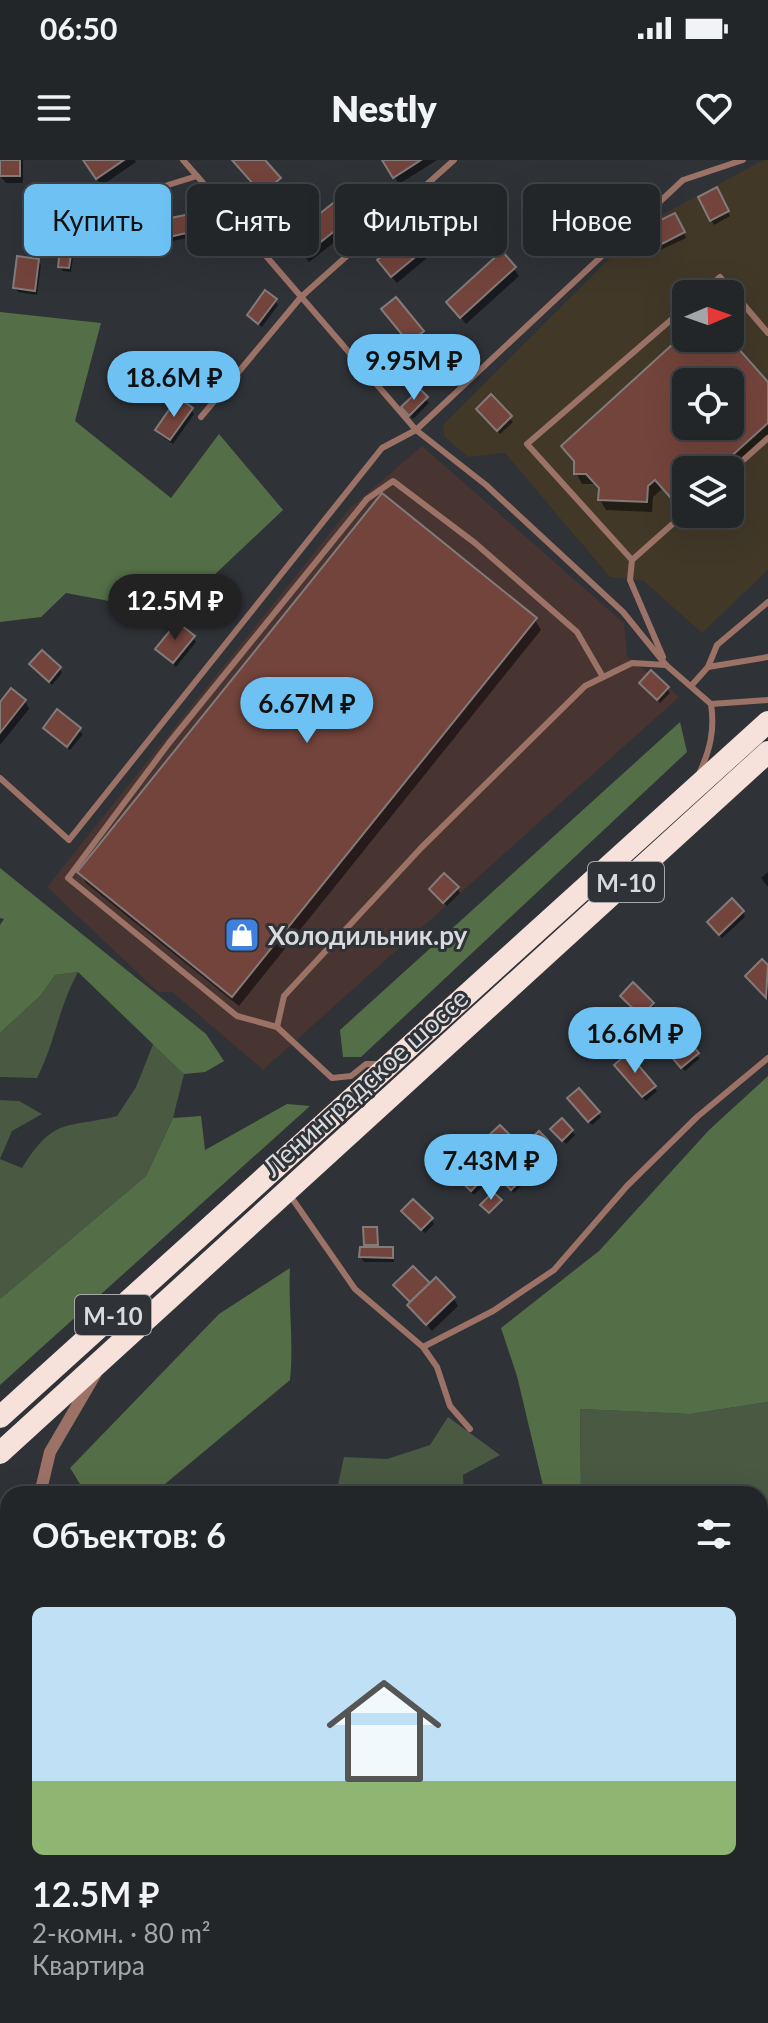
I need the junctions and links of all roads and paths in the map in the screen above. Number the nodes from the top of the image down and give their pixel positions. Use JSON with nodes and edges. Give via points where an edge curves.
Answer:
{"nodes":[{"id":1,"x":183,"y":160,"type":"edge"},
{"id":2,"x":454,"y":160,"type":"edge"},
{"id":3,"x":743,"y":160,"type":"edge"},
{"id":4,"x":197,"y":176,"type":"junction"},
{"id":5,"x":171,"y":184,"type":"edge"},
{"id":6,"x":301,"y":297,"type":"junction"},
{"id":7,"x":744,"y":305,"type":"edge"},
{"id":8,"x":672,"y":319,"type":"edge"},
{"id":9,"x":768,"y":333,"type":"edge"},
{"id":10,"x":201,"y":417,"type":"dead end"},
{"id":11,"x":416,"y":430,"type":"junction"},
{"id":12,"x":768,"y":438,"type":"edge"},
{"id":13,"x":744,"y":459,"type":"edge"},
{"id":14,"x":672,"y":524,"type":"edge"},
{"id":15,"x":632,"y":560,"type":"junction"},
{"id":16,"x":768,"y":602,"type":"edge"},
{"id":17,"x":768,"y":657,"type":"edge"},
{"id":18,"x":666,"y":665,"type":"junction"},
{"id":19,"x":708,"y":667,"type":"junction"},
{"id":20,"x":603,"y":677,"type":"junction"},
{"id":21,"x":691,"y":686,"type":"junction"},
{"id":22,"x":768,"y":700,"type":"edge"},
{"id":23,"x":711,"y":704,"type":"junction"},
{"id":24,"x":768,"y":722,"type":"edge"},
{"id":25,"x":768,"y":752,"type":"edge"},
{"id":26,"x":0,"y":778,"type":"edge"},
{"id":27,"x":691,"y":792,"type":"junction"},
{"id":28,"x":277,"y":1027,"type":"junction"},
{"id":29,"x":768,"y":1058,"type":"edge"},
{"id":30,"x":390,"y":1065,"type":"junction"},
{"id":31,"x":287,"y":1191,"type":"junction"},
{"id":32,"x":423,"y":1347,"type":"junction"},
{"id":33,"x":107,"y":1356,"type":"junction"},
{"id":34,"x":0,"y":1417,"type":"edge"},
{"id":35,"x":470,"y":1429,"type":"dead end"},
{"id":36,"x":0,"y":1453,"type":"edge"},
{"id":37,"x":42,"y":1486,"type":"edge"}],
"edges":[{"from":1,"to":4,"type":"lane"},
{"from":2,"to":6,"type":"lane"},
{"from":3,"to":11,"type":"lane","via":[[683,180]]},
{"from":4,"to":5,"type":"lane"},
{"from":4,"to":6,"type":"lane"},
{"from":6,"to":10,"type":"lane"},
{"from":6,"to":11,"type":"lane"},
{"from":7,"to":9,"type":"lane"},
{"from":8,"to":15,"type":"lane","via":[[527,444]]},
{"from":11,"to":18,"type":"lane","via":[[486,485],[623,612]]},
{"from":11,"to":26,"type":"lane","via":[[382,448],[69,840]]},
{"from":12,"to":13,"type":"lane"},
{"from":14,"to":15,"type":"lane"},
{"from":15,"to":18,"type":"lane","via":[[630,580]]},
{"from":16,"to":19,"type":"lane","via":[[717,645]]},
{"from":17,"to":19,"type":"lane"},
{"from":18,"to":20,"type":"lane","via":[[632,663]]},
{"from":18,"to":21,"type":"lane"},
{"from":19,"to":21,"type":"lane"},
{"from":20,"to":28,"type":"lane","via":[[585,686],[421,848],[284,996]]},
{"from":20,"to":28,"type":"lane","via":[[577,632],[475,543],[393,481],[367,499],[169,743],[68,878],[237,1016]]},
{"from":21,"to":23,"type":"lane"},
{"from":22,"to":23,"type":"lane"},
{"from":23,"to":27,"type":"lane","via":[[710,749]]},
{"from":24,"to":27,"type":"highway","name":"Ленинградское шоссе","number":"М-10"},
{"from":25,"to":31,"type":"highway","name":"Ленинградское шоссе","number":"М-10"},
{"from":27,"to":30,"type":"highway","name":"Ленинградское шоссе","number":"М-10"},
{"from":28,"to":30,"type":"lane","via":[[332,1078],[351,1076],[366,1064]]},
{"from":29,"to":32,"type":"lane","via":[[697,1117],[627,1186],[554,1270],[493,1311]]},
{"from":30,"to":34,"type":"highway","name":"Ленинградское шоссе","number":"М-10"},
{"from":31,"to":32,"type":"lane","via":[[355,1289]]},
{"from":31,"to":33,"type":"highway","name":"Ленинградское шоссе","number":"М-10"},
{"from":32,"to":35,"type":"lane","via":[[437,1367],[450,1406]]},
{"from":33,"to":36,"type":"highway","name":"Ленинградское шоссе","number":"М-10"},
{"from":33,"to":37,"type":"street","via":[[50,1452]]}]}
